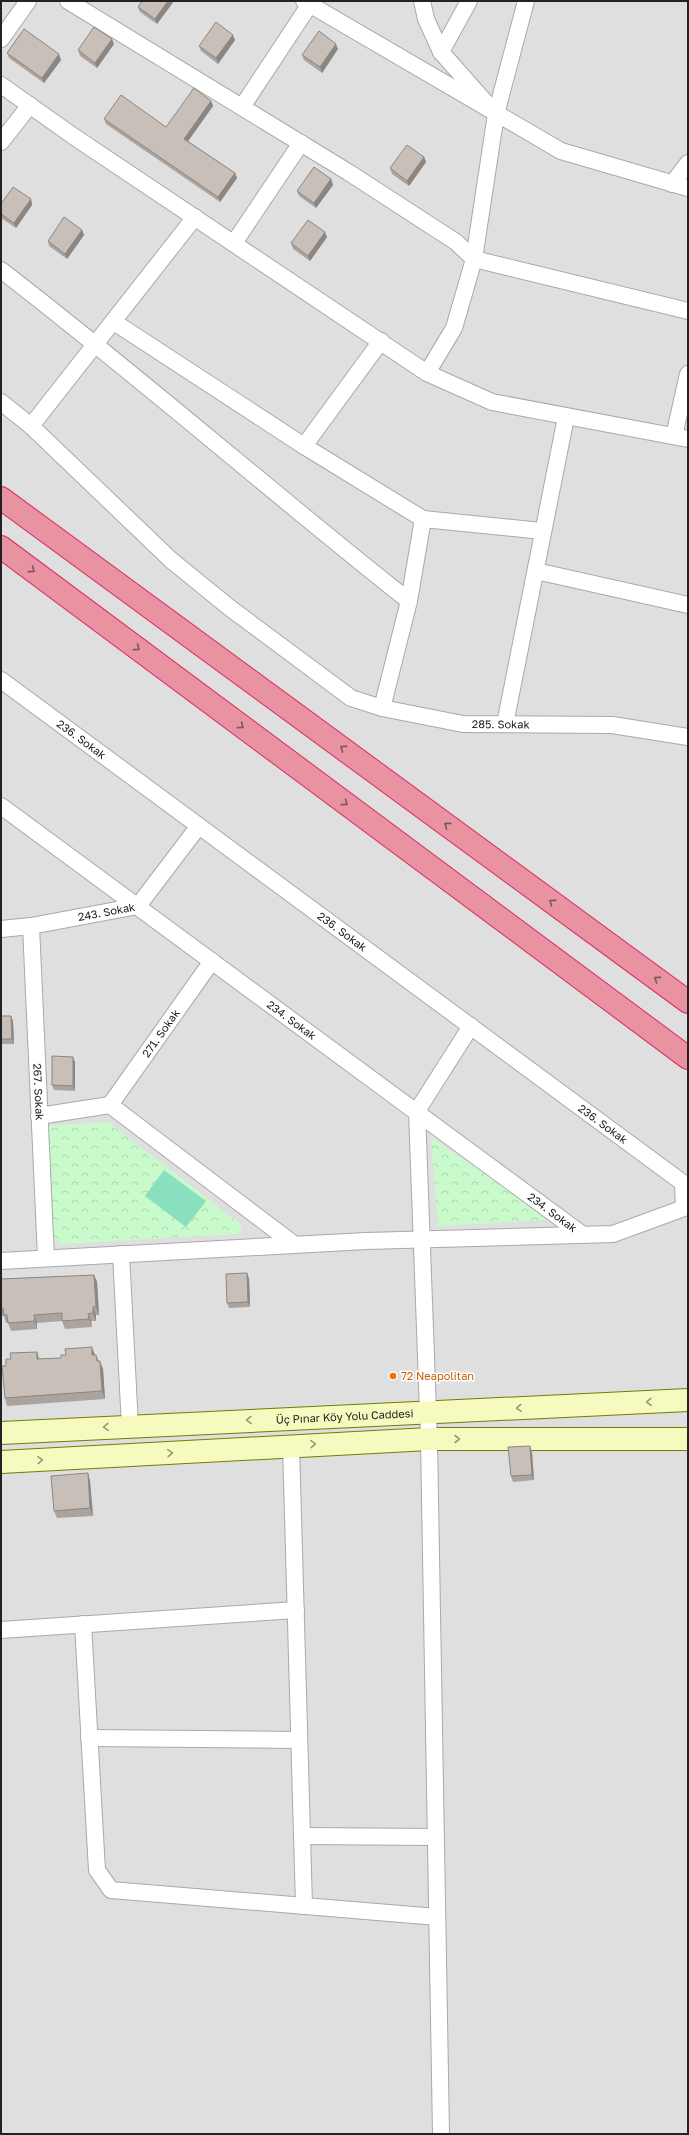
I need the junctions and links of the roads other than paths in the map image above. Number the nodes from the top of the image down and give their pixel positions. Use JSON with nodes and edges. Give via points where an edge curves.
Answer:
{"nodes":[{"id":1,"x":28,"y":1,"type":"edge"},
{"id":2,"x":68,"y":1,"type":"edge"},
{"id":3,"x":422,"y":1,"type":"edge"},
{"id":4,"x":469,"y":1,"type":"edge"},
{"id":5,"x":526,"y":1,"type":"edge"},
{"id":6,"x":307,"y":3,"type":"edge"},
{"id":7,"x":1,"y":39,"type":"edge"},
{"id":8,"x":441,"y":52,"type":"junction"},
{"id":9,"x":1,"y":85,"type":"edge"},
{"id":10,"x":30,"y":105,"type":"junction"},
{"id":11,"x":242,"y":107,"type":"junction"},
{"id":12,"x":496,"y":114,"type":"junction"},
{"id":13,"x":1,"y":142,"type":"edge"},
{"id":14,"x":301,"y":143,"type":"junction"},
{"id":15,"x":688,"y":163,"type":"edge"},
{"id":16,"x":672,"y":184,"type":"junction"},
{"id":17,"x":688,"y":188,"type":"edge"},
{"id":18,"x":195,"y":217,"type":"junction"},
{"id":19,"x":234,"y":243,"type":"junction"},
{"id":20,"x":474,"y":259,"type":"junction"},
{"id":21,"x":1,"y":270,"type":"edge"},
{"id":22,"x":688,"y":311,"type":"edge"},
{"id":23,"x":114,"y":322,"type":"junction"},
{"id":24,"x":381,"y":341,"type":"junction"},
{"id":25,"x":97,"y":344,"type":"junction"},
{"id":26,"x":427,"y":372,"type":"junction"},
{"id":27,"x":688,"y":374,"type":"edge"},
{"id":28,"x":1,"y":402,"type":"edge"},
{"id":29,"x":566,"y":417,"type":"junction"},
{"id":30,"x":31,"y":426,"type":"junction"},
{"id":31,"x":681,"y":437,"type":"edge"},
{"id":32,"x":304,"y":446,"type":"junction"},
{"id":33,"x":6,"y":500,"type":"edge"},
{"id":34,"x":423,"y":519,"type":"junction"},
{"id":35,"x":542,"y":531,"type":"junction"},
{"id":36,"x":1,"y":547,"type":"edge"},
{"id":37,"x":536,"y":571,"type":"junction"},
{"id":38,"x":409,"y":601,"type":"junction"},
{"id":39,"x":688,"y":605,"type":"edge"},
{"id":40,"x":1,"y":680,"type":"edge"},
{"id":41,"x":382,"y":708,"type":"junction"},
{"id":42,"x":505,"y":724,"type":"junction"},
{"id":43,"x":688,"y":737,"type":"edge"},
{"id":44,"x":1,"y":806,"type":"edge"},
{"id":45,"x":198,"y":827,"type":"junction"},
{"id":46,"x":138,"y":906,"type":"junction"},
{"id":47,"x":31,"y":926,"type":"junction"},
{"id":48,"x":1,"y":929,"type":"edge"},
{"id":49,"x":212,"y":961,"type":"junction"},
{"id":50,"x":688,"y":1002,"type":"edge"},
{"id":51,"x":471,"y":1026,"type":"junction"},
{"id":52,"x":688,"y":1058,"type":"edge"},
{"id":53,"x":110,"y":1104,"type":"junction"},
{"id":54,"x":417,"y":1111,"type":"junction"},
{"id":55,"x":39,"y":1116,"type":"junction"},
{"id":56,"x":583,"y":1235,"type":"junction"},
{"id":57,"x":423,"y":1239,"type":"junction"},
{"id":58,"x":294,"y":1245,"type":"junction"},
{"id":59,"x":121,"y":1254,"type":"junction"},
{"id":60,"x":46,"y":1258,"type":"junction"},
{"id":61,"x":1,"y":1261,"type":"edge"},
{"id":62,"x":688,"y":1400,"type":"edge"},
{"id":63,"x":428,"y":1412,"type":"junction"},
{"id":64,"x":130,"y":1426,"type":"junction"},
{"id":65,"x":1,"y":1433,"type":"edge"},
{"id":66,"x":429,"y":1439,"type":"junction"},
{"id":67,"x":688,"y":1439,"type":"edge"},
{"id":68,"x":291,"y":1445,"type":"junction"},
{"id":69,"x":1,"y":1462,"type":"edge"},
{"id":70,"x":296,"y":1610,"type":"junction"},
{"id":71,"x":83,"y":1624,"type":"junction"},
{"id":72,"x":1,"y":1630,"type":"edge"},
{"id":73,"x":89,"y":1738,"type":"junction"},
{"id":74,"x":299,"y":1740,"type":"junction"},
{"id":75,"x":302,"y":1836,"type":"junction"},
{"id":76,"x":436,"y":1837,"type":"junction"},
{"id":77,"x":304,"y":1906,"type":"junction"},
{"id":78,"x":437,"y":1917,"type":"junction"},
{"id":79,"x":441,"y":2134,"type":"edge"}],
"edges":[{"from":1,"to":7,"type":"street"},
{"from":2,"to":11,"type":"street"},
{"from":3,"to":8,"type":"street","via":[[426,19]]},
{"from":4,"to":8,"type":"street"},
{"from":5,"to":12,"type":"street"},
{"from":6,"to":11,"type":"street"},
{"from":6,"to":12,"type":"street"},
{"from":8,"to":12,"type":"street"},
{"from":9,"to":10,"type":"street"},
{"from":10,"to":13,"type":"street"},
{"from":10,"to":18,"type":"street"},
{"from":11,"to":14,"type":"street"},
{"from":12,"to":16,"type":"street","via":[[561,151]]},
{"from":12,"to":20,"type":"street"},
{"from":14,"to":19,"type":"street"},
{"from":14,"to":20,"type":"street","via":[[456,242]]},
{"from":15,"to":16,"type":"street"},
{"from":16,"to":17,"type":"street"},
{"from":18,"to":19,"type":"street"},
{"from":18,"to":23,"type":"street"},
{"from":19,"to":24,"type":"street"},
{"from":20,"to":22,"type":"street"},
{"from":20,"to":26,"type":"street","via":[[454,328]]},
{"from":21,"to":25,"type":"street"},
{"from":23,"to":25,"type":"street"},
{"from":23,"to":32,"type":"street"},
{"from":24,"to":26,"type":"street"},
{"from":24,"to":32,"type":"street"},
{"from":25,"to":30,"type":"street"},
{"from":25,"to":38,"type":"street","via":[[305,519]]},
{"from":26,"to":29,"type":"street","via":[[492,402]]},
{"from":27,"to":31,"type":"street"},
{"from":28,"to":30,"type":"street","name":"285. Sokak"},
{"from":29,"to":31,"type":"street"},
{"from":29,"to":35,"type":"street"},
{"from":30,"to":41,"type":"street","name":"285. Sokak","via":[[171,560],[230,608],[351,698]]},
{"from":32,"to":34,"type":"street"},
{"from":50,"to":33,"type":"highway","one_way":true},
{"from":34,"to":35,"type":"street"},
{"from":34,"to":38,"type":"street"},
{"from":35,"to":37,"type":"street"},
{"from":36,"to":52,"type":"highway","one_way":true},
{"from":37,"to":39,"type":"street"},
{"from":37,"to":42,"type":"street"},
{"from":38,"to":41,"type":"street"},
{"from":40,"to":45,"type":"street","name":"236. Sokak"},
{"from":41,"to":42,"type":"street","name":"285. Sokak","via":[[463,724]]},
{"from":42,"to":43,"type":"street","name":"285. Sokak","via":[[612,725]]},
{"from":44,"to":46,"type":"street","name":"234. Sokak"},
{"from":45,"to":46,"type":"street","name":"243. Sokak"},
{"from":45,"to":51,"type":"street","name":"236. Sokak"},
{"from":46,"to":47,"type":"street","name":"243. Sokak"},
{"from":46,"to":49,"type":"street","name":"234. Sokak"},
{"from":47,"to":48,"type":"street","name":"243. Sokak"},
{"from":47,"to":55,"type":"street","name":"267. Sokak"},
{"from":49,"to":53,"type":"street","name":"271. Sokak"},
{"from":49,"to":54,"type":"street","name":"234. Sokak"},
{"from":51,"to":54,"type":"street"},
{"from":51,"to":56,"type":"street","name":"236. Sokak","via":[[683,1183],[684,1208],[613,1234]]},
{"from":53,"to":55,"type":"street"},
{"from":53,"to":58,"type":"street"},
{"from":54,"to":56,"type":"street","name":"234. Sokak"},
{"from":54,"to":57,"type":"street"},
{"from":55,"to":60,"type":"street","name":"267. Sokak"},
{"from":56,"to":57,"type":"street"},
{"from":57,"to":58,"type":"street"},
{"from":57,"to":63,"type":"street"},
{"from":58,"to":59,"type":"street"},
{"from":59,"to":60,"type":"street"},
{"from":59,"to":64,"type":"street"},
{"from":60,"to":61,"type":"street"},
{"from":62,"to":63,"type":"main road","name":"Üç Pınar Köy Yolu Caddesi","one_way":true},
{"from":63,"to":64,"type":"main road","name":"Üç Pınar Köy Yolu Caddesi","one_way":true},
{"from":63,"to":66,"type":"street"},
{"from":64,"to":65,"type":"main road","name":"Üç Pınar Köy Yolu Caddesi","one_way":true},
{"from":66,"to":67,"type":"main road","one_way":true},
{"from":68,"to":66,"type":"main road","one_way":true},
{"from":66,"to":76,"type":"street"},
{"from":69,"to":68,"type":"main road","one_way":true},
{"from":68,"to":70,"type":"street"},
{"from":70,"to":71,"type":"street"},
{"from":70,"to":74,"type":"street"},
{"from":71,"to":72,"type":"street"},
{"from":71,"to":73,"type":"street"},
{"from":73,"to":74,"type":"street"},
{"from":73,"to":77,"type":"street","via":[[97,1870],[110,1890]]},
{"from":74,"to":75,"type":"street"},
{"from":75,"to":76,"type":"street"},
{"from":75,"to":77,"type":"street"},
{"from":76,"to":78,"type":"street"},
{"from":77,"to":78,"type":"street"},
{"from":78,"to":79,"type":"street"}]}
